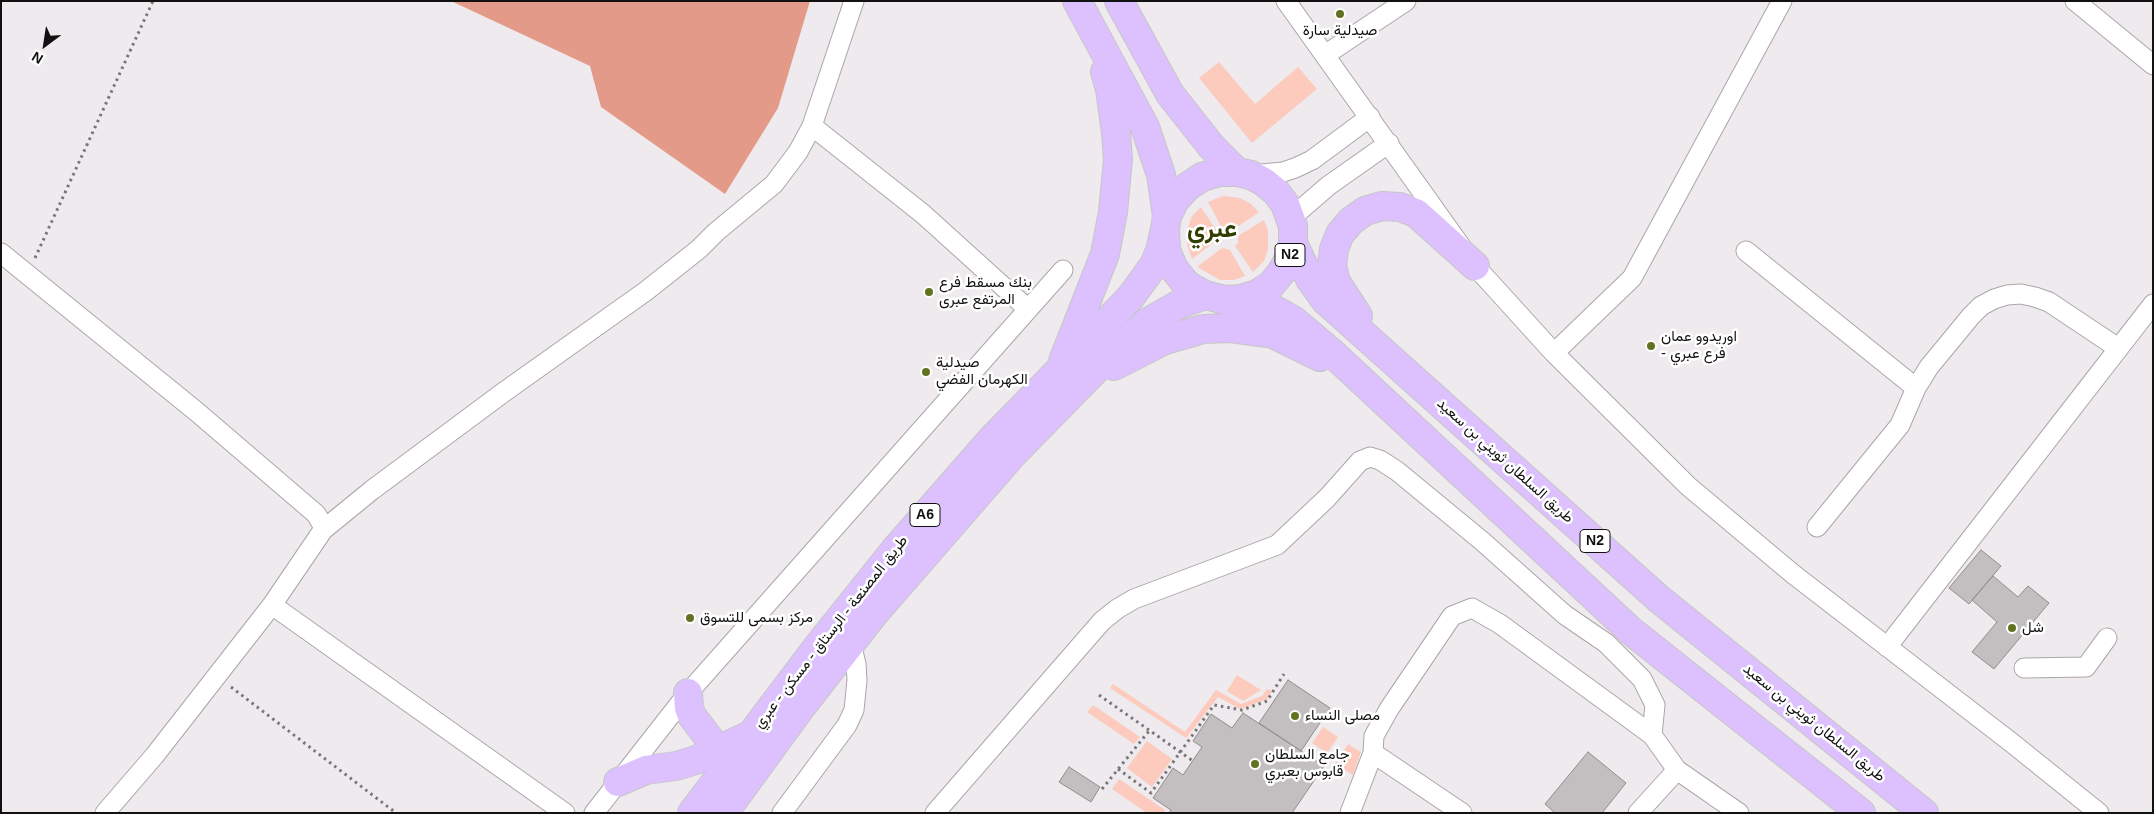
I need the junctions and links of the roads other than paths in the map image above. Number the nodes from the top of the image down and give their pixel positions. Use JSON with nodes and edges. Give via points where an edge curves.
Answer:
{"nodes":[{"id":1,"x":854,"y":1,"type":"edge"},
{"id":2,"x":1076,"y":1,"type":"edge"},
{"id":3,"x":1119,"y":1,"type":"edge"},
{"id":4,"x":1286,"y":1,"type":"edge"},
{"id":5,"x":1406,"y":1,"type":"edge"},
{"id":6,"x":1782,"y":1,"type":"edge"},
{"id":7,"x":2075,"y":1,"type":"edge"},
{"id":8,"x":1325,"y":55,"type":"junction"},
{"id":9,"x":2153,"y":66,"type":"edge"},
{"id":10,"x":1370,"y":117,"type":"junction"},
{"id":11,"x":812,"y":126,"type":"junction"},
{"id":12,"x":1389,"y":142,"type":"junction"},
{"id":13,"x":1244,"y":173,"type":"junction"},
{"id":14,"x":1166,"y":223,"type":"junction"},
{"id":15,"x":1292,"y":231,"type":"junction"},
{"id":16,"x":1746,"y":250,"type":"dead end"},
{"id":17,"x":1,"y":253,"type":"edge"},
{"id":18,"x":1475,"y":266,"type":"junction"},
{"id":19,"x":1063,"y":270,"type":"dead end"},
{"id":20,"x":1215,"y":297,"type":"junction"},
{"id":21,"x":2153,"y":304,"type":"edge"},
{"id":22,"x":1028,"y":309,"type":"junction"},
{"id":23,"x":2146,"y":324,"type":"edge"},
{"id":24,"x":2118,"y":348,"type":"junction"},
{"id":25,"x":1381,"y":351,"type":"junction"},
{"id":26,"x":1554,"y":353,"type":"junction"},
{"id":27,"x":1067,"y":381,"type":"junction"},
{"id":28,"x":1916,"y":388,"type":"junction"},
{"id":29,"x":1394,"y":412,"type":"junction"},
{"id":30,"x":1817,"y":527,"type":"dead end"},
{"id":31,"x":323,"y":530,"type":"junction"},
{"id":32,"x":272,"y":605,"type":"junction"},
{"id":33,"x":2107,"y":638,"type":"dead end"},
{"id":34,"x":851,"y":643,"type":"junction"},
{"id":35,"x":1887,"y":647,"type":"junction"},
{"id":36,"x":2024,"y":668,"type":"dead end"},
{"id":37,"x":688,"y":693,"type":"junction"},
{"id":38,"x":1652,"y":734,"type":"junction"},
{"id":39,"x":750,"y":736,"type":"junction"},
{"id":40,"x":718,"y":750,"type":"junction"},
{"id":41,"x":1372,"y":753,"type":"junction"},
{"id":42,"x":1677,"y":770,"type":"junction"},
{"id":43,"x":618,"y":782,"type":"junction"},
{"id":44,"x":799,"y":805,"type":"edge"},
{"id":45,"x":1855,"y":811,"type":"edge"},
{"id":46,"x":105,"y":813,"type":"edge"},
{"id":47,"x":565,"y":813,"type":"edge"},
{"id":48,"x":594,"y":813,"type":"edge"},
{"id":49,"x":692,"y":813,"type":"edge"},
{"id":50,"x":724,"y":813,"type":"edge"},
{"id":51,"x":782,"y":813,"type":"edge"},
{"id":52,"x":935,"y":813,"type":"edge"},
{"id":53,"x":1350,"y":813,"type":"edge"},
{"id":54,"x":1462,"y":813,"type":"edge"},
{"id":55,"x":1638,"y":813,"type":"edge"},
{"id":56,"x":1739,"y":813,"type":"edge"},
{"id":57,"x":1924,"y":813,"type":"edge"},
{"id":58,"x":2098,"y":813,"type":"edge"}],
"edges":[{"from":1,"to":11,"type":"street"},
{"from":2,"to":14,"type":"highway","via":[[1145,127],[1161,175]]},
{"from":2,"to":27,"type":"highway","via":[[1110,89],[1117,168],[1105,254]]},
{"from":3,"to":13,"type":"highway","number":"N2","via":[[1170,94],[1211,146]]},
{"from":4,"to":8,"type":"street"},
{"from":5,"to":8,"type":"street"},
{"from":6,"to":26,"type":"street","via":[[1632,278]]},
{"from":7,"to":9,"type":"street"},
{"from":8,"to":10,"type":"street"},
{"from":10,"to":12,"type":"street"},
{"from":10,"to":13,"type":"street","via":[[1312,160],[1295,168],[1283,172]]},
{"from":11,"to":22,"type":"street","via":[[923,214]]},
{"from":11,"to":31,"type":"street","via":[[798,152],[774,184],[685,262],[372,490]]},
{"from":12,"to":15,"type":"street","via":[[1328,186]]},
{"from":12,"to":18,"type":"street"},
{"from":13,"to":14,"type":"highway","via":[[1219,172],[1187,186],[1175,200]]},
{"from":13,"to":15,"type":"highway","number":"N2","via":[[1276,192],[1285,204]]},
{"from":14,"to":20,"type":"highway","via":[[1166,250],[1174,269],[1187,284]]},
{"from":14,"to":27,"type":"highway","name":"طريق المصنعة - الرستاق - مسكن - عبري","number":"A6","via":[[1154,265]]},
{"from":15,"to":20,"type":"highway","number":"N2","via":[[1285,266],[1270,285],[1241,299]]},
{"from":15,"to":25,"type":"highway","name":"طريق السلطان ثويني بن سعيد","number":"N2","via":[[1310,279],[1325,300]]},
{"from":16,"to":28,"type":"street"},
{"from":17,"to":31,"type":"street","via":[[197,412],[309,508],[320,519]]},
{"from":18,"to":25,"type":"highway","via":[[1416,213],[1400,207],[1382,206],[1365,211],[1350,221],[1340,234],[1332,266],[1336,282]]},
{"from":18,"to":26,"type":"street"},
{"from":19,"to":22,"type":"street"},
{"from":20,"to":27,"type":"highway","name":"طريق المصنعة - الرستاق - مسكن - عبري","number":"A6","via":[[1178,305],[1148,322]]},
{"from":20,"to":29,"type":"highway","via":[[1268,306],[1293,320]]},
{"from":21,"to":23,"type":"street"},
{"from":22,"to":37,"type":"street"},
{"from":23,"to":24,"type":"street"},
{"from":24,"to":28,"type":"street","via":[[2049,302],[2035,296],[2007,295],[1981,306],[1971,316]]},
{"from":24,"to":35,"type":"street"},
{"from":25,"to":57,"type":"highway","name":"طريق السلطان ثويني بن سعيد","number":"N2","via":[[1659,599]]},
{"from":26,"to":35,"type":"street","via":[[1688,486]]},
{"from":27,"to":29,"type":"highway","via":[[1124,360],[1165,340],[1203,329],[1228,328],[1274,334],[1313,353]]},
{"from":27,"to":34,"type":"highway","name":"طريق المصنعة - الرستاق - مسكن - عبري","number":"A6","via":[[1013,454],[947,527]]},
{"from":27,"to":39,"type":"highway","name":"طريق المصنعة - الرستاق - مسكن - عبري","number":"A6","via":[[992,439],[860,591]]},
{"from":28,"to":30,"type":"street","via":[[1896,431]]},
{"from":29,"to":45,"type":"highway","via":[[1631,631]]},
{"from":31,"to":32,"type":"street"},
{"from":32,"to":46,"type":"street","via":[[155,755]]},
{"from":32,"to":47,"type":"street"},
{"from":33,"to":36,"type":"street","via":[[2086,667]]},
{"from":34,"to":44,"type":"street","via":[[857,680],[854,710]]},
{"from":34,"to":50,"type":"highway","name":"طريق المصنعة - الرستاق - مسكن - عبري","number":"A6"},
{"from":35,"to":58,"type":"street","via":[[2012,742]]},
{"from":37,"to":40,"type":"highway","via":[[692,716]]},
{"from":37,"to":43,"type":"street"},
{"from":38,"to":41,"type":"street","via":[[1500,624],[1472,608],[1452,616],[1433,643],[1374,736]]},
{"from":38,"to":42,"type":"street"},
{"from":38,"to":52,"type":"street","via":[[1655,705],[1642,679],[1606,643],[1565,615],[1397,471],[1370,457],[1360,461],[1327,498],[1277,545],[1116,608]]},
{"from":39,"to":40,"type":"highway"},
{"from":39,"to":49,"type":"highway","name":"طريق المصنعة - الرستاق - مسكن - عبري","number":"A6"},
{"from":40,"to":43,"type":"highway","via":[[688,762],[646,770]]},
{"from":41,"to":53,"type":"street"},
{"from":41,"to":54,"type":"street"},
{"from":42,"to":55,"type":"street"},
{"from":42,"to":56,"type":"street"},
{"from":43,"to":48,"type":"street"},
{"from":44,"to":51,"type":"street"}]}
